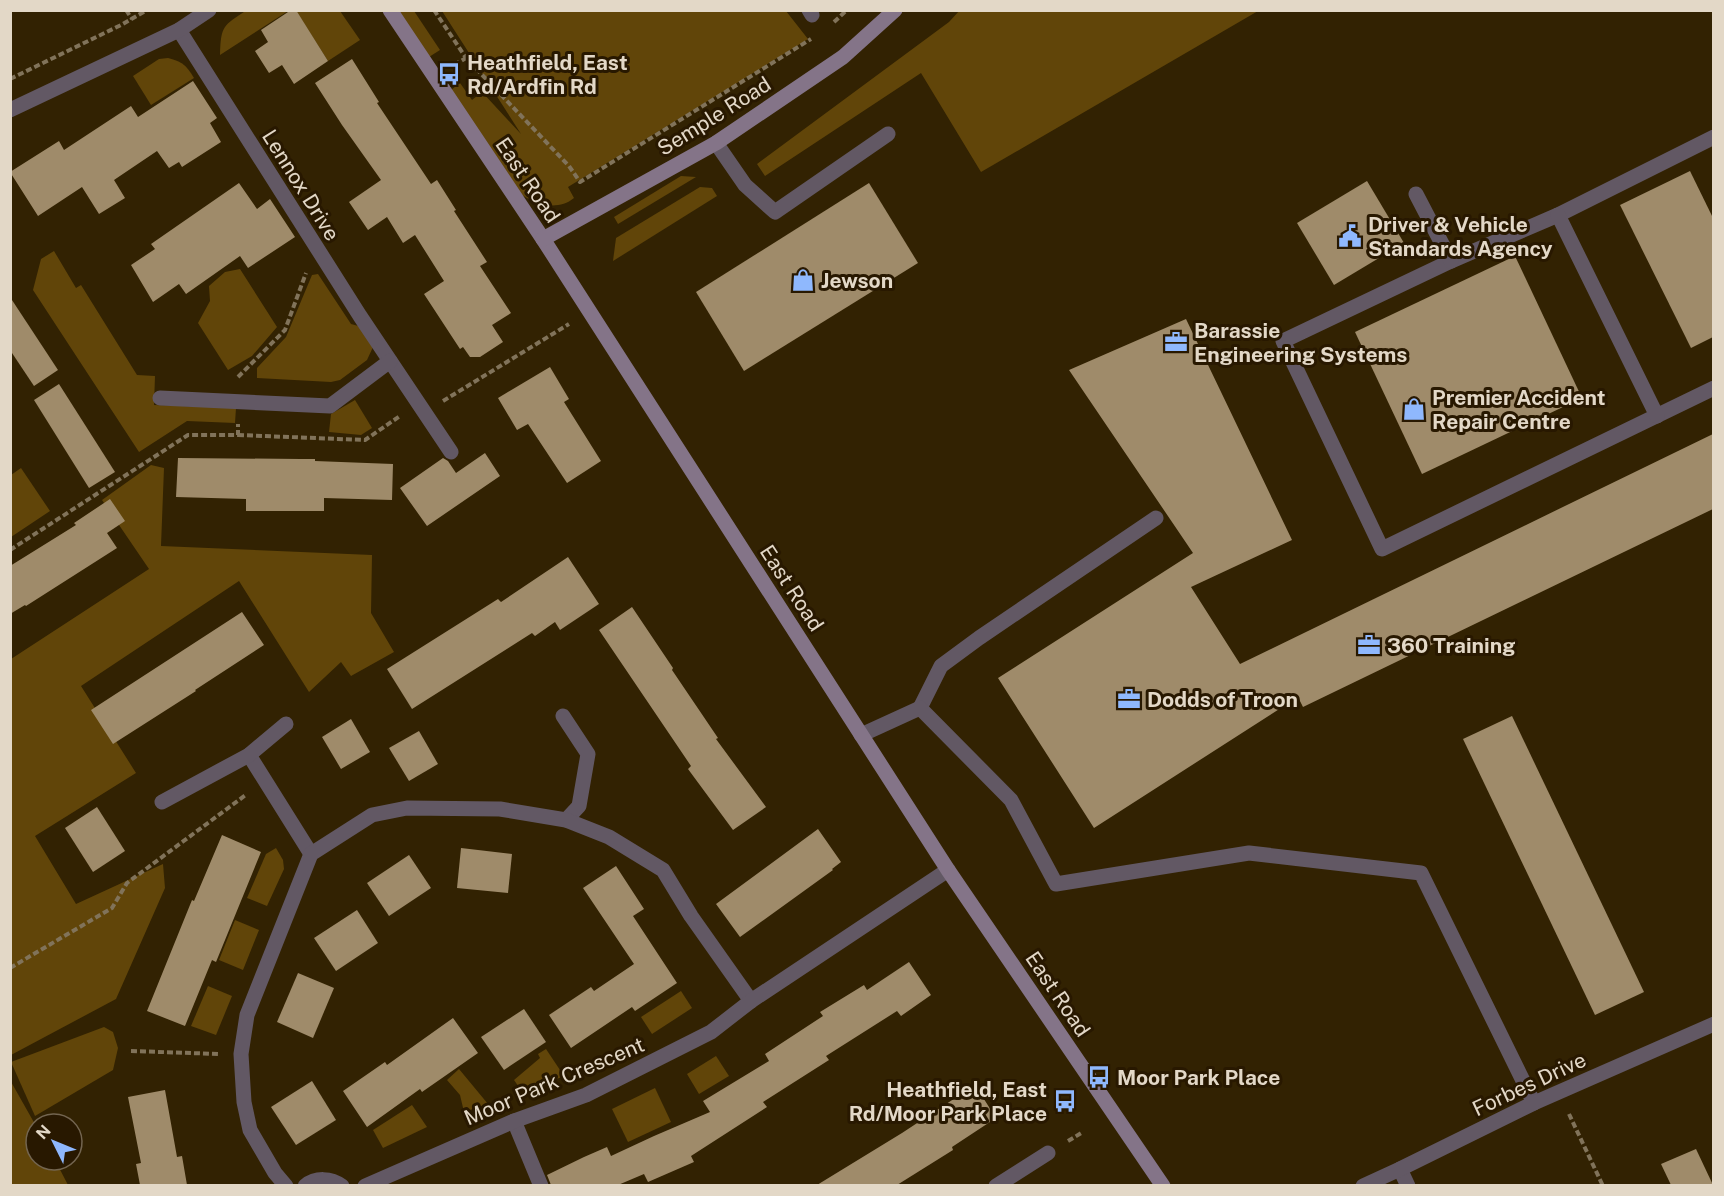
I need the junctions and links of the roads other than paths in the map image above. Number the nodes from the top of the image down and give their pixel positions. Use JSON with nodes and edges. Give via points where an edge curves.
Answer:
{"nodes":[{"id":1,"x":209,"y":10,"type":"edge"},
{"id":2,"x":390,"y":10,"type":"edge"},
{"id":3,"x":895,"y":10,"type":"edge"},
{"id":4,"x":179,"y":30,"type":"junction"},
{"id":5,"x":10,"y":110,"type":"edge"},
{"id":6,"x":888,"y":134,"type":"dead end"},
{"id":7,"x":1713,"y":136,"type":"edge"},
{"id":8,"x":716,"y":143,"type":"junction"},
{"id":9,"x":1416,"y":194,"type":"dead end"},
{"id":10,"x":1558,"y":215,"type":"junction"},
{"id":11,"x":543,"y":239,"type":"junction"},
{"id":12,"x":1451,"y":261,"type":"junction"},
{"id":13,"x":390,"y":361,"type":"junction"},
{"id":14,"x":1713,"y":388,"type":"edge"},
{"id":15,"x":160,"y":398,"type":"dead end"},
{"id":16,"x":1657,"y":416,"type":"junction"},
{"id":17,"x":451,"y":452,"type":"dead end"},
{"id":18,"x":1156,"y":518,"type":"dead end"},
{"id":19,"x":920,"y":708,"type":"junction"},
{"id":20,"x":562,"y":716,"type":"dead end"},
{"id":21,"x":286,"y":724,"type":"dead end"},
{"id":22,"x":861,"y":735,"type":"junction"},
{"id":23,"x":249,"y":755,"type":"junction"},
{"id":24,"x":162,"y":802,"type":"dead end"},
{"id":25,"x":566,"y":820,"type":"junction"},
{"id":26,"x":311,"y":854,"type":"junction"},
{"id":27,"x":948,"y":870,"type":"junction"},
{"id":28,"x":751,"y":1001,"type":"junction"},
{"id":29,"x":1713,"y":1024,"type":"edge"},
{"id":30,"x":1534,"y":1103,"type":"junction"},
{"id":31,"x":514,"y":1121,"type":"junction"},
{"id":32,"x":1048,"y":1153,"type":"dead end"},
{"id":33,"x":1400,"y":1169,"type":"junction"},
{"id":34,"x":285,"y":1185,"type":"edge"},
{"id":35,"x":305,"y":1185,"type":"edge"},
{"id":36,"x":342,"y":1185,"type":"edge"},
{"id":37,"x":365,"y":1185,"type":"edge"},
{"id":38,"x":541,"y":1185,"type":"edge"},
{"id":39,"x":996,"y":1185,"type":"edge"},
{"id":40,"x":1163,"y":1185,"type":"edge"},
{"id":41,"x":1363,"y":1185,"type":"edge"},
{"id":42,"x":1408,"y":1185,"type":"edge"}],
"edges":[{"from":1,"to":4,"type":"street"},
{"from":2,"to":11,"type":"street","name":"East Road"},
{"from":3,"to":8,"type":"street","name":"Semple Road","via":[[843,57]]},
{"from":4,"to":5,"type":"street"},
{"from":4,"to":13,"type":"street","name":"Lennox Drive"},
{"from":6,"to":8,"type":"street","via":[[775,212],[745,185]]},
{"from":7,"to":10,"type":"street"},
{"from":8,"to":11,"type":"street","name":"Semple Road"},
{"from":9,"to":12,"type":"street"},
{"from":10,"to":12,"type":"street"},
{"from":10,"to":16,"type":"street"},
{"from":11,"to":22,"type":"street","name":"East Road"},
{"from":12,"to":16,"type":"street","via":[[1283,341],[1382,549]]},
{"from":13,"to":15,"type":"street","via":[[330,405]]},
{"from":13,"to":17,"type":"street","name":"Lennox Drive"},
{"from":14,"to":16,"type":"street"},
{"from":18,"to":19,"type":"street","via":[[941,666]]},
{"from":19,"to":22,"type":"street"},
{"from":19,"to":30,"type":"street","via":[[1011,800],[1056,884],[1250,853],[1421,873]]},
{"from":20,"to":25,"type":"street","via":[[588,754],[579,806]]},
{"from":21,"to":23,"type":"street"},
{"from":22,"to":27,"type":"street","name":"East Road"},
{"from":23,"to":24,"type":"street"},
{"from":23,"to":26,"type":"street"},
{"from":25,"to":26,"type":"street","via":[[500,809],[407,808],[372,815]]},
{"from":25,"to":28,"type":"street","via":[[609,837],[663,870]]},
{"from":26,"to":34,"type":"street","via":[[247,1015],[241,1054],[250,1130]]},
{"from":27,"to":28,"type":"street","name":"Moor Park Crescent"},
{"from":27,"to":40,"type":"street","name":"East Road"},
{"from":28,"to":31,"type":"street","name":"Moor Park Crescent","via":[[711,1032],[669,1054],[586,1095]]},
{"from":29,"to":30,"type":"street","name":"Forbes Drive"},
{"from":30,"to":33,"type":"street","name":"Forbes Drive"},
{"from":31,"to":37,"type":"street","name":"Moor Park Crescent"},
{"from":31,"to":38,"type":"street"},
{"from":32,"to":39,"type":"street"},
{"from":33,"to":41,"type":"street","name":"Forbes Drive"},
{"from":33,"to":42,"type":"street"},
{"from":35,"to":36,"type":"street","via":[[325,1179]]}]}
